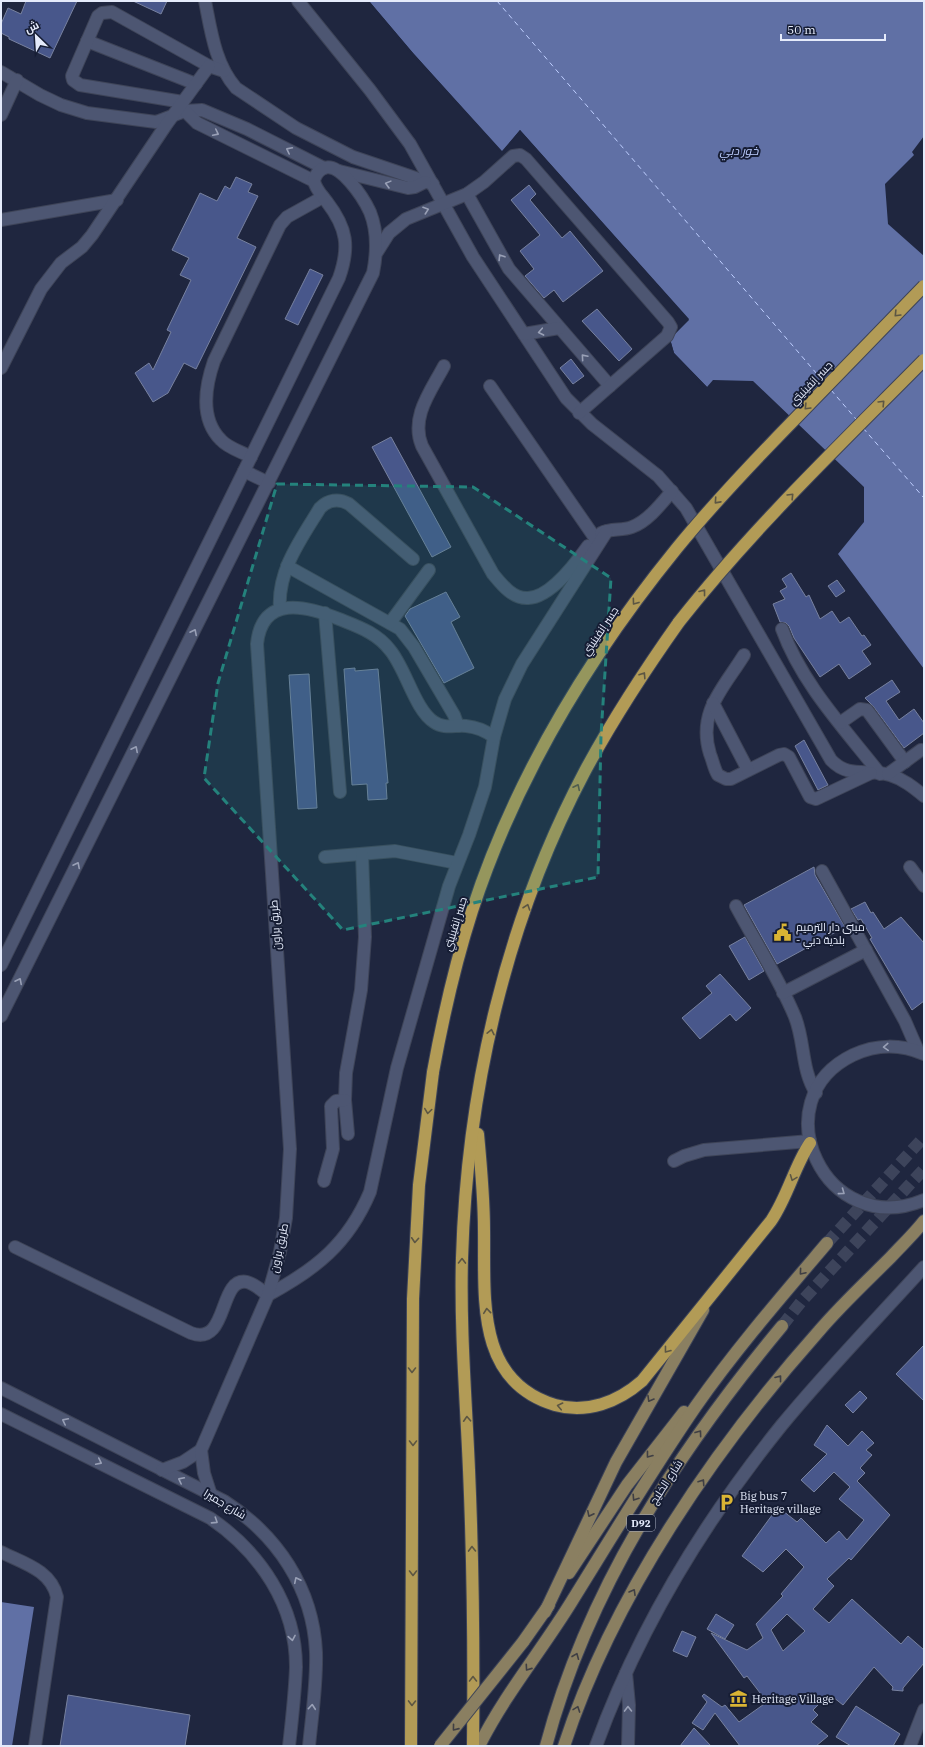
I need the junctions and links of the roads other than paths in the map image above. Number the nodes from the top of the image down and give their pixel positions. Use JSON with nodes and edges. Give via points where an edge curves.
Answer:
{"nodes":[{"id":1,"x":205,"y":1,"type":"edge"},
{"id":2,"x":298,"y":1,"type":"edge"},
{"id":3,"x":87,"y":41,"type":"junction"},
{"id":4,"x":209,"y":66,"type":"junction"},
{"id":5,"x":224,"y":71,"type":"junction"},
{"id":6,"x":1,"y":72,"type":"edge"},
{"id":7,"x":17,"y":80,"type":"junction"},
{"id":8,"x":196,"y":84,"type":"junction"},
{"id":9,"x":184,"y":106,"type":"junction"},
{"id":10,"x":1,"y":115,"type":"edge"},
{"id":11,"x":174,"y":115,"type":"junction"},
{"id":12,"x":324,"y":168,"type":"junction"},
{"id":13,"x":338,"y":171,"type":"junction"},
{"id":14,"x":314,"y":181,"type":"junction"},
{"id":15,"x":429,"y":183,"type":"junction"},
{"id":16,"x":467,"y":194,"type":"junction"},
{"id":17,"x":323,"y":197,"type":"junction"},
{"id":18,"x":117,"y":200,"type":"junction"},
{"id":19,"x":444,"y":204,"type":"junction"},
{"id":20,"x":1,"y":220,"type":"edge"},
{"id":21,"x":377,"y":252,"type":"junction"},
{"id":22,"x":924,"y":286,"type":"edge"},
{"id":23,"x":559,"y":328,"type":"junction"},
{"id":24,"x":524,"y":334,"type":"junction"},
{"id":25,"x":924,"y":360,"type":"edge"},
{"id":26,"x":444,"y":366,"type":"dead end"},
{"id":27,"x":1,"y":368,"type":"edge"},
{"id":28,"x":490,"y":386,"type":"dead end"},
{"id":29,"x":610,"y":386,"type":"junction"},
{"id":30,"x":579,"y":413,"type":"junction"},
{"id":31,"x":251,"y":458,"type":"junction"},
{"id":32,"x":244,"y":471,"type":"junction"},
{"id":33,"x":269,"y":483,"type":"junction"},
{"id":34,"x":672,"y":491,"type":"junction"},
{"id":35,"x":607,"y":530,"type":"junction"},
{"id":36,"x":595,"y":538,"type":"junction"},
{"id":37,"x":413,"y":559,"type":"dead end"},
{"id":38,"x":287,"y":566,"type":"junction"},
{"id":39,"x":429,"y":570,"type":"dead end"},
{"id":40,"x":280,"y":609,"type":"junction"},
{"id":41,"x":325,"y":613,"type":"junction"},
{"id":42,"x":390,"y":623,"type":"junction"},
{"id":43,"x":782,"y":629,"type":"dead end"},
{"id":44,"x":744,"y":655,"type":"dead end"},
{"id":45,"x":713,"y":703,"type":"junction"},
{"id":46,"x":840,"y":723,"type":"junction"},
{"id":47,"x":458,"y":726,"type":"junction"},
{"id":48,"x":494,"y":737,"type":"junction"},
{"id":49,"x":921,"y":750,"type":"dead end"},
{"id":50,"x":905,"y":762,"type":"junction"},
{"id":51,"x":748,"y":770,"type":"junction"},
{"id":52,"x":880,"y":774,"type":"junction"},
{"id":53,"x":340,"y":792,"type":"dead end"},
{"id":54,"x":924,"y":796,"type":"edge"},
{"id":55,"x":362,"y":854,"type":"junction"},
{"id":56,"x":325,"y":857,"type":"dead end"},
{"id":57,"x":457,"y":862,"type":"junction"},
{"id":58,"x":910,"y":867,"type":"dead end"},
{"id":59,"x":822,"y":870,"type":"dead end"},
{"id":60,"x":924,"y":886,"type":"edge"},
{"id":61,"x":736,"y":906,"type":"dead end"},
{"id":62,"x":866,"y":950,"type":"junction"},
{"id":63,"x":1,"y":965,"type":"edge"},
{"id":64,"x":783,"y":993,"type":"junction"},
{"id":65,"x":1,"y":1016,"type":"edge"},
{"id":66,"x":921,"y":1053,"type":"edge"},
{"id":67,"x":816,"y":1093,"type":"junction"},
{"id":68,"x":345,"y":1100,"type":"junction"},
{"id":69,"x":476,"y":1114,"type":"junction"},
{"id":70,"x":348,"y":1134,"type":"dead end"},
{"id":71,"x":810,"y":1142,"type":"junction"},
{"id":72,"x":674,"y":1161,"type":"dead end"},
{"id":73,"x":324,"y":1181,"type":"dead end"},
{"id":74,"x":924,"y":1200,"type":"edge"},
{"id":75,"x":924,"y":1221,"type":"edge"},
{"id":76,"x":827,"y":1243,"type":"tunnel mouth"},
{"id":77,"x":15,"y":1248,"type":"dead end"},
{"id":78,"x":924,"y":1267,"type":"edge"},
{"id":79,"x":712,"y":1293,"type":"junction"},
{"id":80,"x":268,"y":1295,"type":"junction"},
{"id":81,"x":782,"y":1326,"type":"tunnel mouth"},
{"id":82,"x":729,"y":1362,"type":"junction"},
{"id":83,"x":1,"y":1388,"type":"edge"},
{"id":84,"x":1,"y":1414,"type":"edge"},
{"id":85,"x":201,"y":1450,"type":"junction"},
{"id":86,"x":162,"y":1470,"type":"junction"},
{"id":87,"x":211,"y":1495,"type":"junction"},
{"id":88,"x":1,"y":1552,"type":"edge"},
{"id":89,"x":545,"y":1612,"type":"junction"},
{"id":90,"x":626,"y":1672,"type":"junction"},
{"id":91,"x":924,"y":1710,"type":"edge"},
{"id":92,"x":35,"y":1746,"type":"edge"},
{"id":93,"x":289,"y":1746,"type":"edge"},
{"id":94,"x":309,"y":1746,"type":"edge"},
{"id":95,"x":411,"y":1746,"type":"edge"},
{"id":96,"x":440,"y":1746,"type":"edge"},
{"id":97,"x":472,"y":1746,"type":"edge"},
{"id":98,"x":480,"y":1746,"type":"edge"},
{"id":99,"x":546,"y":1746,"type":"edge"},
{"id":100,"x":564,"y":1746,"type":"edge"},
{"id":101,"x":596,"y":1746,"type":"edge"},
{"id":102,"x":628,"y":1746,"type":"edge"},
{"id":103,"x":910,"y":1746,"type":"edge"}],
"edges":[{"from":1,"to":5,"type":"street","via":[[216,52]]},
{"from":2,"to":15,"type":"street","via":[[391,116],[410,144]]},
{"from":3,"to":4,"type":"street","via":[[98,16],[112,12]]},
{"from":3,"to":8,"type":"street"},
{"from":3,"to":9,"type":"street","via":[[72,76],[80,85]]},
{"from":4,"to":5,"type":"street"},
{"from":4,"to":8,"type":"street"},
{"from":5,"to":15,"type":"street","via":[[236,88],[296,128],[353,157]]},
{"from":6,"to":7,"type":"street"},
{"from":7,"to":10,"type":"street"},
{"from":7,"to":11,"type":"street","via":[[61,105],[87,113],[156,122]]},
{"from":8,"to":9,"type":"street"},
{"from":9,"to":11,"type":"street"},
{"from":12,"to":9,"type":"street","one_way":true,"via":[[241,126],[202,110]]},
{"from":9,"to":14,"type":"street","one_way":true,"via":[[197,123]]},
{"from":11,"to":18,"type":"street"},
{"from":12,"to":13,"type":"street","via":[[331,167]]},
{"from":12,"to":14,"type":"street","via":[[315,176]]},
{"from":15,"to":13,"type":"street","one_way":true,"via":[[404,187]]},
{"from":13,"to":21,"type":"street","via":[[348,179],[370,213]]},
{"from":14,"to":17,"type":"street"},
{"from":15,"to":19,"type":"street"},
{"from":16,"to":19,"type":"street"},
{"from":23,"to":16,"type":"street","one_way":true,"via":[[509,269]]},
{"from":16,"to":29,"type":"street","via":[[513,156],[523,156],[668,322],[671,327],[669,333]]},
{"from":17,"to":31,"type":"street","via":[[339,219],[346,238],[345,259],[339,278]]},
{"from":17,"to":31,"type":"street","via":[[287,217],[280,225],[214,361],[208,379],[206,414],[213,430],[222,441]]},
{"from":18,"to":20,"type":"street"},
{"from":18,"to":27,"type":"street","via":[[82,248],[61,263],[41,289]]},
{"from":21,"to":19,"type":"street","one_way":true,"via":[[389,233],[406,218]]},
{"from":19,"to":24,"type":"street","via":[[473,257]]},
{"from":21,"to":33,"type":"street","via":[[373,273],[365,292]]},
{"from":22,"to":95,"type":"highway","name":"جسر إنفينيتي","one_way":true,"bridge":true,"via":[[707,513],[647,586],[589,671],[534,767],[487,869],[459,956],[441,1031],[433,1072],[419,1185],[413,1291]]},
{"from":23,"to":24,"type":"street","one_way":true},
{"from":29,"to":23,"type":"street","one_way":true},
{"from":24,"to":30,"type":"street","via":[[555,383]]},
{"from":69,"to":25,"type":"highway","one_way":true,"bridge":true,"via":[[503,982],[533,890],[549,848],[584,774],[628,696],[679,622],[736,553]]},
{"from":26,"to":36,"type":"street","via":[[420,414],[418,434],[422,446],[478,547],[503,587],[515,595],[528,598],[543,593],[560,580]]},
{"from":28,"to":36,"type":"street"},
{"from":29,"to":30,"type":"street"},
{"from":30,"to":34,"type":"street","via":[[644,464]]},
{"from":31,"to":32,"type":"street"},
{"from":32,"to":33,"type":"street"},
{"from":32,"to":63,"type":"street"},
{"from":65,"to":33,"type":"street","one_way":true},
{"from":34,"to":35,"type":"street","via":[[639,524],[624,529]]},
{"from":34,"to":52,"type":"street","via":[[697,526],[831,760],[845,771]]},
{"from":35,"to":36,"type":"street"},
{"from":35,"to":48,"type":"street","via":[[522,664],[505,699]]},
{"from":37,"to":38,"type":"street","via":[[349,504],[333,500],[320,508]]},
{"from":38,"to":40,"type":"street","via":[[280,590]]},
{"from":38,"to":42,"type":"street"},
{"from":39,"to":42,"type":"street"},
{"from":40,"to":41,"type":"street","via":[[298,606]]},
{"from":40,"to":80,"type":"street","name":"طريق براون","via":[[266,619],[258,635],[257,644],[290,1149],[286,1218]]},
{"from":41,"to":47,"type":"street","via":[[371,632],[381,640],[398,660],[428,717],[441,725]]},
{"from":41,"to":53,"type":"street"},
{"from":42,"to":47,"type":"street","via":[[408,638]]},
{"from":43,"to":46,"type":"street","via":[[804,675]]},
{"from":44,"to":45,"type":"street"},
{"from":45,"to":51,"type":"street"},
{"from":45,"to":51,"type":"street","via":[[706,728],[707,744],[716,771],[722,778],[731,779]]},
{"from":46,"to":50,"type":"street","via":[[860,709],[867,710]]},
{"from":46,"to":52,"type":"street"},
{"from":47,"to":48,"type":"street","via":[[476,728]]},
{"from":48,"to":57,"type":"street","via":[[483,793]]},
{"from":49,"to":50,"type":"street"},
{"from":50,"to":52,"type":"street"},
{"from":51,"to":52,"type":"street","via":[[784,754],[789,758],[810,797],[816,799]]},
{"from":52,"to":54,"type":"street","via":[[911,785]]},
{"from":55,"to":56,"type":"street"},
{"from":55,"to":57,"type":"street","via":[[404,852]]},
{"from":55,"to":68,"type":"street","via":[[365,937],[361,990],[348,1062]]},
{"from":57,"to":80,"type":"street","via":[[397,1068],[374,1180],[362,1211],[326,1258],[294,1281]]},
{"from":58,"to":60,"type":"street"},
{"from":59,"to":62,"type":"street"},
{"from":61,"to":64,"type":"street"},
{"from":62,"to":64,"type":"street"},
{"from":62,"to":66,"type":"street"},
{"from":64,"to":67,"type":"street","via":[[795,1019],[805,1069]]},
{"from":66,"to":67,"type":"street","one_way":true,"via":[[889,1046],[859,1052],[848,1057],[829,1073]]},
{"from":67,"to":71,"type":"street","via":[[809,1116]]},
{"from":68,"to":70,"type":"street"},
{"from":68,"to":73,"type":"street","via":[[336,1101],[331,1106],[333,1149]]},
{"from":79,"to":69,"type":"highway","one_way":true,"via":[[642,1382],[621,1397],[597,1406],[572,1408],[547,1403],[525,1391],[506,1373],[490,1339]]},
{"from":97,"to":69,"type":"highway","one_way":true,"via":[[472,1547],[462,1303],[465,1210]]},
{"from":71,"to":72,"type":"street","via":[[704,1150]]},
{"from":71,"to":74,"type":"street","one_way":true,"via":[[813,1155],[825,1176],[853,1200],[889,1208]]},
{"from":71,"to":79,"type":"highway","one_way":true,"via":[[777,1211]]},
{"from":100,"to":75,"type":"main road","one_way":true,"via":[[579,1703],[612,1631],[653,1556],[703,1479],[791,1362]]},
{"from":76,"to":82,"type":"main road","name":"شارع الخليج","one_way":true},
{"from":77,"to":80,"type":"street","via":[[201,1335],[212,1331],[236,1284],[249,1282]]},
{"from":78,"to":90,"type":"street","via":[[804,1398],[759,1454],[716,1514],[678,1574],[650,1622]]},
{"from":79,"to":89,"type":"main road","one_way":true,"via":[[616,1462]]},
{"from":80,"to":85,"type":"street","name":"طريق براون"},
{"from":99,"to":81,"type":"main road","name":"شارع الخليج","number":"D92","one_way":true,"via":[[574,1659],[605,1589],[625,1552],[695,1439]]},
{"from":82,"to":89,"type":"main road","name":"شارع الخليج","one_way":true,"via":[[676,1422],[635,1474]]},
{"from":82,"to":98,"type":"main road","name":"شارع الخليج","one_way":true,"via":[[660,1458],[572,1601],[498,1712]]},
{"from":86,"to":83,"type":"street","name":"شارع جميرا","one_way":true},
{"from":84,"to":93,"type":"street","name":"شارع جميرا","one_way":true,"via":[[200,1512],[225,1528],[251,1552],[280,1597],[291,1631],[296,1666]]},
{"from":85,"to":86,"type":"street","via":[[183,1462]]},
{"from":85,"to":87,"type":"street","via":[[204,1473]]},
{"from":87,"to":86,"type":"street","name":"شارع جميرا","one_way":true},
{"from":94,"to":87,"type":"street","name":"شارع جميرا","one_way":true,"via":[[316,1651],[305,1598],[289,1565],[267,1535],[240,1511]]},
{"from":88,"to":92,"type":"street","via":[[46,1576],[57,1597]]},
{"from":89,"to":96,"type":"main road","name":"شارع الخليج","one_way":true,"bridge":true},
{"from":90,"to":101,"type":"street"},
{"from":102,"to":90,"type":"street","one_way":true},
{"from":91,"to":103,"type":"street"}]}
